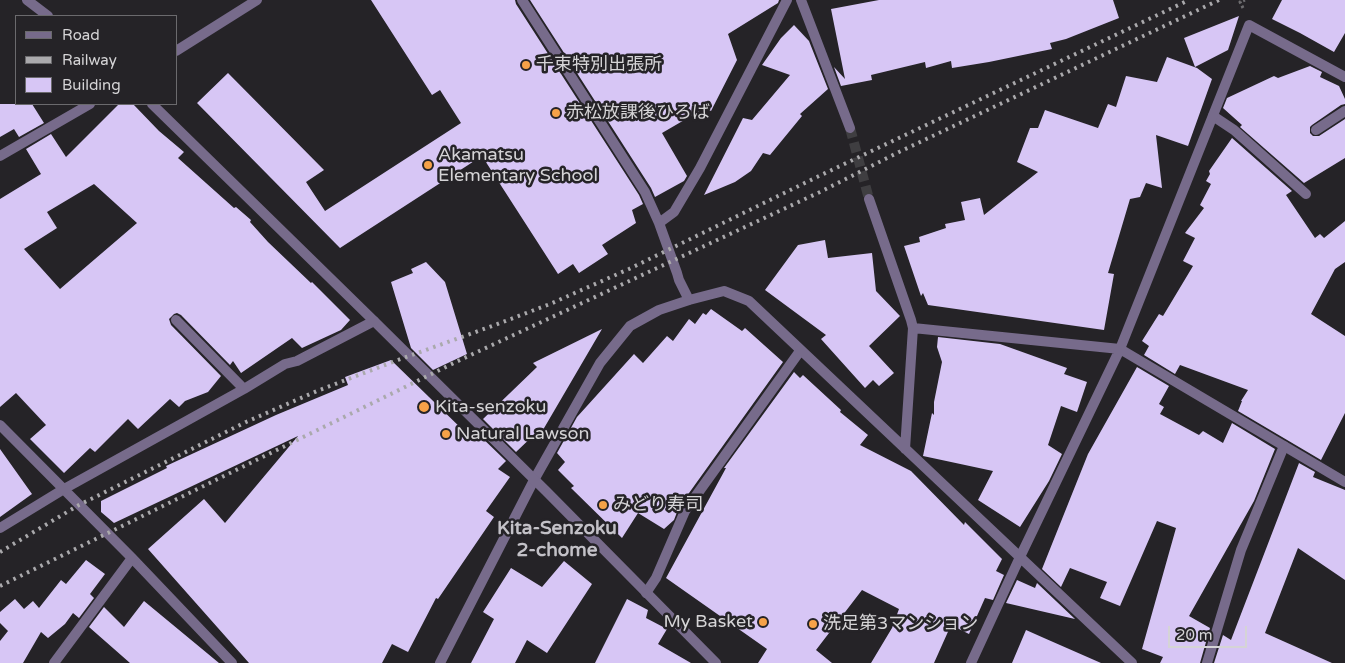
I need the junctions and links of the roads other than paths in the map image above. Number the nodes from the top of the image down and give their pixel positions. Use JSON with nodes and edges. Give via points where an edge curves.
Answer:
{"nodes":[{"id":1,"x":27,"y":0,"type":"edge"},
{"id":2,"x":257,"y":0,"type":"edge"},
{"id":3,"x":522,"y":0,"type":"edge"},
{"id":4,"x":787,"y":0,"type":"edge"},
{"id":5,"x":801,"y":0,"type":"edge"},
{"id":6,"x":47,"y":15,"type":"edge"},
{"id":7,"x":178,"y":50,"type":"edge"},
{"id":8,"x":1345,"y":78,"type":"edge"},
{"id":9,"x":88,"y":105,"type":"edge"},
{"id":10,"x":153,"y":105,"type":"edge"},
{"id":11,"x":1345,"y":111,"type":"edge"},
{"id":12,"x":1213,"y":116,"type":"junction"},
{"id":13,"x":850,"y":128,"type":"tunnel mouth"},
{"id":14,"x":1316,"y":130,"type":"dead end"},
{"id":15,"x":0,"y":156,"type":"edge"},
{"id":16,"x":1306,"y":194,"type":"dead end"},
{"id":17,"x":868,"y":199,"type":"tunnel mouth"},
{"id":18,"x":659,"y":223,"type":"junction"},
{"id":19,"x":689,"y":300,"type":"junction"},
{"id":20,"x":176,"y":320,"type":"dead end"},
{"id":21,"x":374,"y":321,"type":"junction"},
{"id":22,"x":913,"y":328,"type":"junction"},
{"id":23,"x":1120,"y":349,"type":"junction"},
{"id":24,"x":800,"y":351,"type":"junction"},
{"id":25,"x":244,"y":389,"type":"junction"},
{"id":26,"x":0,"y":425,"type":"edge"},
{"id":27,"x":1284,"y":446,"type":"junction"},
{"id":28,"x":905,"y":449,"type":"junction"},
{"id":29,"x":534,"y":480,"type":"junction"},
{"id":30,"x":1345,"y":482,"type":"edge"},
{"id":31,"x":64,"y":489,"type":"junction"},
{"id":32,"x":0,"y":528,"type":"edge"},
{"id":33,"x":1020,"y":557,"type":"junction"},
{"id":34,"x":132,"y":558,"type":"junction"},
{"id":35,"x":646,"y":593,"type":"junction"},
{"id":36,"x":54,"y":663,"type":"edge"},
{"id":37,"x":232,"y":663,"type":"edge"},
{"id":38,"x":440,"y":663,"type":"edge"},
{"id":39,"x":716,"y":663,"type":"edge"},
{"id":40,"x":971,"y":663,"type":"edge"},
{"id":41,"x":1132,"y":663,"type":"edge"},
{"id":42,"x":1207,"y":663,"type":"edge"}],
"edges":[{"from":1,"to":6,"type":"street"},
{"from":2,"to":7,"type":"street"},
{"from":3,"to":18,"type":"street","via":[[645,192]]},
{"from":4,"to":18,"type":"street","via":[[700,168],[674,212]]},
{"from":5,"to":13,"type":"street"},
{"from":8,"to":12,"type":"street","via":[[1249,25]]},
{"from":9,"to":15,"type":"street"},
{"from":10,"to":21,"type":"street"},
{"from":11,"to":14,"type":"street"},
{"from":12,"to":16,"type":"street","via":[[1234,130]]},
{"from":12,"to":23,"type":"street"},
{"from":17,"to":22,"type":"street"},
{"from":18,"to":19,"type":"street"},
{"from":19,"to":24,"type":"street","via":[[724,291],[748,301]]},
{"from":19,"to":29,"type":"street","via":[[659,310],[630,326],[600,363]]},
{"from":20,"to":25,"type":"street"},
{"from":21,"to":25,"type":"street","via":[[297,361],[285,364]]},
{"from":21,"to":29,"type":"street"},
{"from":22,"to":23,"type":"street"},
{"from":22,"to":28,"type":"street"},
{"from":23,"to":27,"type":"street"},
{"from":23,"to":33,"type":"street"},
{"from":24,"to":28,"type":"street"},
{"from":24,"to":35,"type":"street","via":[[685,511],[656,578]]},
{"from":25,"to":31,"type":"street"},
{"from":26,"to":31,"type":"street"},
{"from":27,"to":30,"type":"street"},
{"from":27,"to":42,"type":"street","via":[[1241,550]]},
{"from":28,"to":33,"type":"street"},
{"from":29,"to":35,"type":"street"},
{"from":29,"to":38,"type":"street"},
{"from":31,"to":32,"type":"street"},
{"from":31,"to":34,"type":"street"},
{"from":33,"to":40,"type":"street"},
{"from":33,"to":41,"type":"street"},
{"from":34,"to":36,"type":"street"},
{"from":34,"to":37,"type":"street"},
{"from":35,"to":39,"type":"street"}]}
